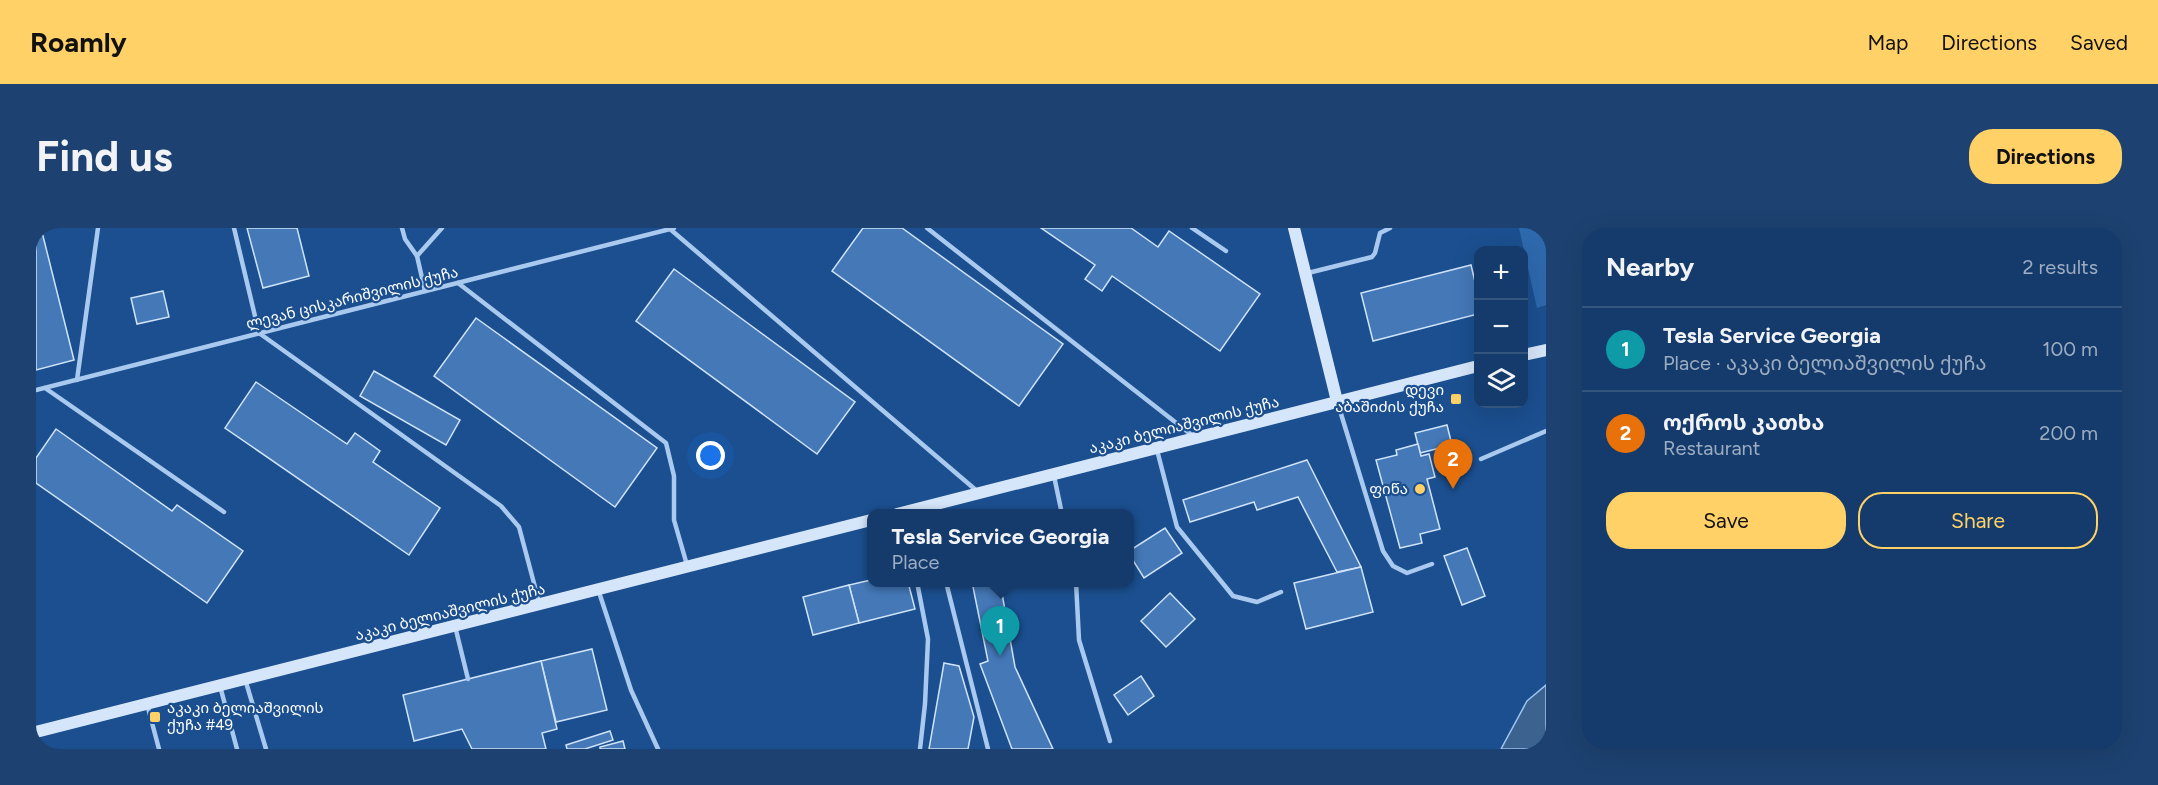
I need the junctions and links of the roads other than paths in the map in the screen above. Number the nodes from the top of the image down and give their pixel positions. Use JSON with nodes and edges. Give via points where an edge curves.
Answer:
{"nodes":[{"id":1,"x":98,"y":228,"type":"edge"},
{"id":2,"x":234,"y":228,"type":"edge"},
{"id":3,"x":402,"y":228,"type":"edge"},
{"id":4,"x":442,"y":228,"type":"edge"},
{"id":5,"x":927,"y":228,"type":"edge"},
{"id":6,"x":1192,"y":228,"type":"edge"},
{"id":7,"x":1294,"y":228,"type":"edge"},
{"id":8,"x":1390,"y":228,"type":"edge"},
{"id":9,"x":672,"y":229,"type":"edge"},
{"id":10,"x":1226,"y":251,"type":"dead end"},
{"id":11,"x":417,"y":256,"type":"junction"},
{"id":12,"x":1305,"y":274,"type":"junction"},
{"id":13,"x":458,"y":283,"type":"junction"},
{"id":14,"x":425,"y":291,"type":"junction"},
{"id":15,"x":260,"y":333,"type":"junction"},
{"id":16,"x":1546,"y":350,"type":"edge"},
{"id":17,"x":1528,"y":354,"type":"edge"},
{"id":18,"x":1474,"y":367,"type":"edge"},
{"id":19,"x":77,"y":380,"type":"junction"},
{"id":20,"x":45,"y":388,"type":"junction"},
{"id":21,"x":36,"y":390,"type":"edge"},
{"id":22,"x":1337,"y":401,"type":"junction"},
{"id":23,"x":1546,"y":431,"type":"edge"},
{"id":24,"x":1195,"y":438,"type":"junction"},
{"id":25,"x":1157,"y":447,"type":"junction"},
{"id":26,"x":1480,"y":459,"type":"dead end"},
{"id":27,"x":1053,"y":474,"type":"junction"},
{"id":28,"x":979,"y":492,"type":"junction"},
{"id":29,"x":931,"y":509,"type":"edge"},
{"id":30,"x":1061,"y":509,"type":"edge"},
{"id":31,"x":224,"y":512,"type":"dead end"},
{"id":32,"x":867,"y":521,"type":"edge"},
{"id":33,"x":1432,"y":564,"type":"dead end"},
{"id":34,"x":687,"y":567,"type":"junction"},
{"id":35,"x":918,"y":587,"type":"edge"},
{"id":36,"x":947,"y":587,"type":"edge"},
{"id":37,"x":1076,"y":587,"type":"edge"},
{"id":38,"x":598,"y":589,"type":"junction"},
{"id":39,"x":1281,"y":592,"type":"dead end"},
{"id":40,"x":540,"y":604,"type":"junction"},
{"id":41,"x":455,"y":626,"type":"junction"},
{"id":42,"x":245,"y":679,"type":"junction"},
{"id":43,"x":468,"y":679,"type":"dead end"},
{"id":44,"x":220,"y":686,"type":"junction"},
{"id":45,"x":147,"y":704,"type":"junction"},
{"id":46,"x":36,"y":732,"type":"edge"},
{"id":47,"x":1110,"y":741,"type":"dead end"},
{"id":48,"x":159,"y":749,"type":"edge"},
{"id":49,"x":237,"y":749,"type":"edge"},
{"id":50,"x":266,"y":749,"type":"edge"},
{"id":51,"x":658,"y":749,"type":"edge"},
{"id":52,"x":920,"y":749,"type":"edge"},
{"id":53,"x":988,"y":749,"type":"edge"}],
"edges":[{"from":1,"to":19,"type":"lane"},
{"from":2,"to":15,"type":"lane"},
{"from":3,"to":11,"type":"lane"},
{"from":4,"to":11,"type":"lane"},
{"from":5,"to":24,"type":"lane"},
{"from":6,"to":10,"type":"lane"},
{"from":7,"to":12,"type":"main road"},
{"from":8,"to":12,"type":"lane","via":[[1380,233],[1372,257]]},
{"from":9,"to":13,"type":"lane","name":"ლევან ცისკარიშვილის ქუჩა"},
{"from":9,"to":28,"type":"lane"},
{"from":11,"to":14,"type":"lane"},
{"from":12,"to":22,"type":"main road"},
{"from":13,"to":14,"type":"lane","name":"ლევან ცისკარიშვილის ქუჩა"},
{"from":13,"to":34,"type":"lane","via":[[666,443],[674,476],[674,520]]},
{"from":14,"to":15,"type":"lane","name":"ლევან ცისკარიშვილის ქუჩა"},
{"from":15,"to":19,"type":"lane","name":"ლევან ცისკარიშვილის ქუჩა"},
{"from":15,"to":40,"type":"lane","via":[[501,506],[519,527]]},
{"from":16,"to":17,"type":"main road"},
{"from":18,"to":22,"type":"main road","name":"აკაკი ბელიაშვილის ქუჩა"},
{"from":19,"to":20,"type":"lane","name":"ლევან ცისკარიშვილის ქუჩა"},
{"from":20,"to":21,"type":"lane","name":"ლევან ცისკარიშვილის ქუჩა"},
{"from":20,"to":31,"type":"lane"},
{"from":22,"to":24,"type":"main road","name":"აკაკი ბელიაშვილის ქუჩა"},
{"from":22,"to":33,"type":"lane","via":[[1383,551],[1393,566],[1407,573]]},
{"from":23,"to":26,"type":"lane"},
{"from":24,"to":25,"type":"main road","name":"აკაკი ბელიაშვილის ქუჩა"},
{"from":25,"to":27,"type":"main road","name":"აკაკი ბელიაშვილის ქუჩა"},
{"from":25,"to":39,"type":"lane","via":[[1177,527],[1233,596],[1257,602]]},
{"from":27,"to":28,"type":"main road","name":"აკაკი ბელიაშვილის ქუჩა"},
{"from":27,"to":30,"type":"lane"},
{"from":28,"to":29,"type":"main road","name":"აკაკი ბელიაშვილის ქუჩა"},
{"from":32,"to":34,"type":"main road","name":"აკაკი ბელიაშვილის ქუჩა"},
{"from":34,"to":38,"type":"main road","name":"აკაკი ბელიაშვილის ქუჩა"},
{"from":35,"to":52,"type":"lane","via":[[928,639]]},
{"from":36,"to":53,"type":"lane"},
{"from":37,"to":47,"type":"lane","via":[[1078,640]]},
{"from":38,"to":40,"type":"main road","name":"აკაკი ბელიაშვილის ქუჩა"},
{"from":38,"to":51,"type":"lane","via":[[631,690]]},
{"from":40,"to":41,"type":"main road","name":"აკაკი ბელიაშვილის ქუჩა"},
{"from":41,"to":42,"type":"main road","name":"აკაკი ბელიაშვილის ქუჩა"},
{"from":41,"to":43,"type":"lane"},
{"from":42,"to":44,"type":"main road","name":"აკაკი ბელიაშვილის ქუჩა"},
{"from":42,"to":50,"type":"lane"},
{"from":44,"to":45,"type":"main road","name":"აკაკი ბელიაშვილის ქუჩა"},
{"from":44,"to":49,"type":"lane"},
{"from":45,"to":46,"type":"main road","name":"აკაკი ბელიაშვილის ქუჩა"},
{"from":45,"to":48,"type":"lane"}]}
